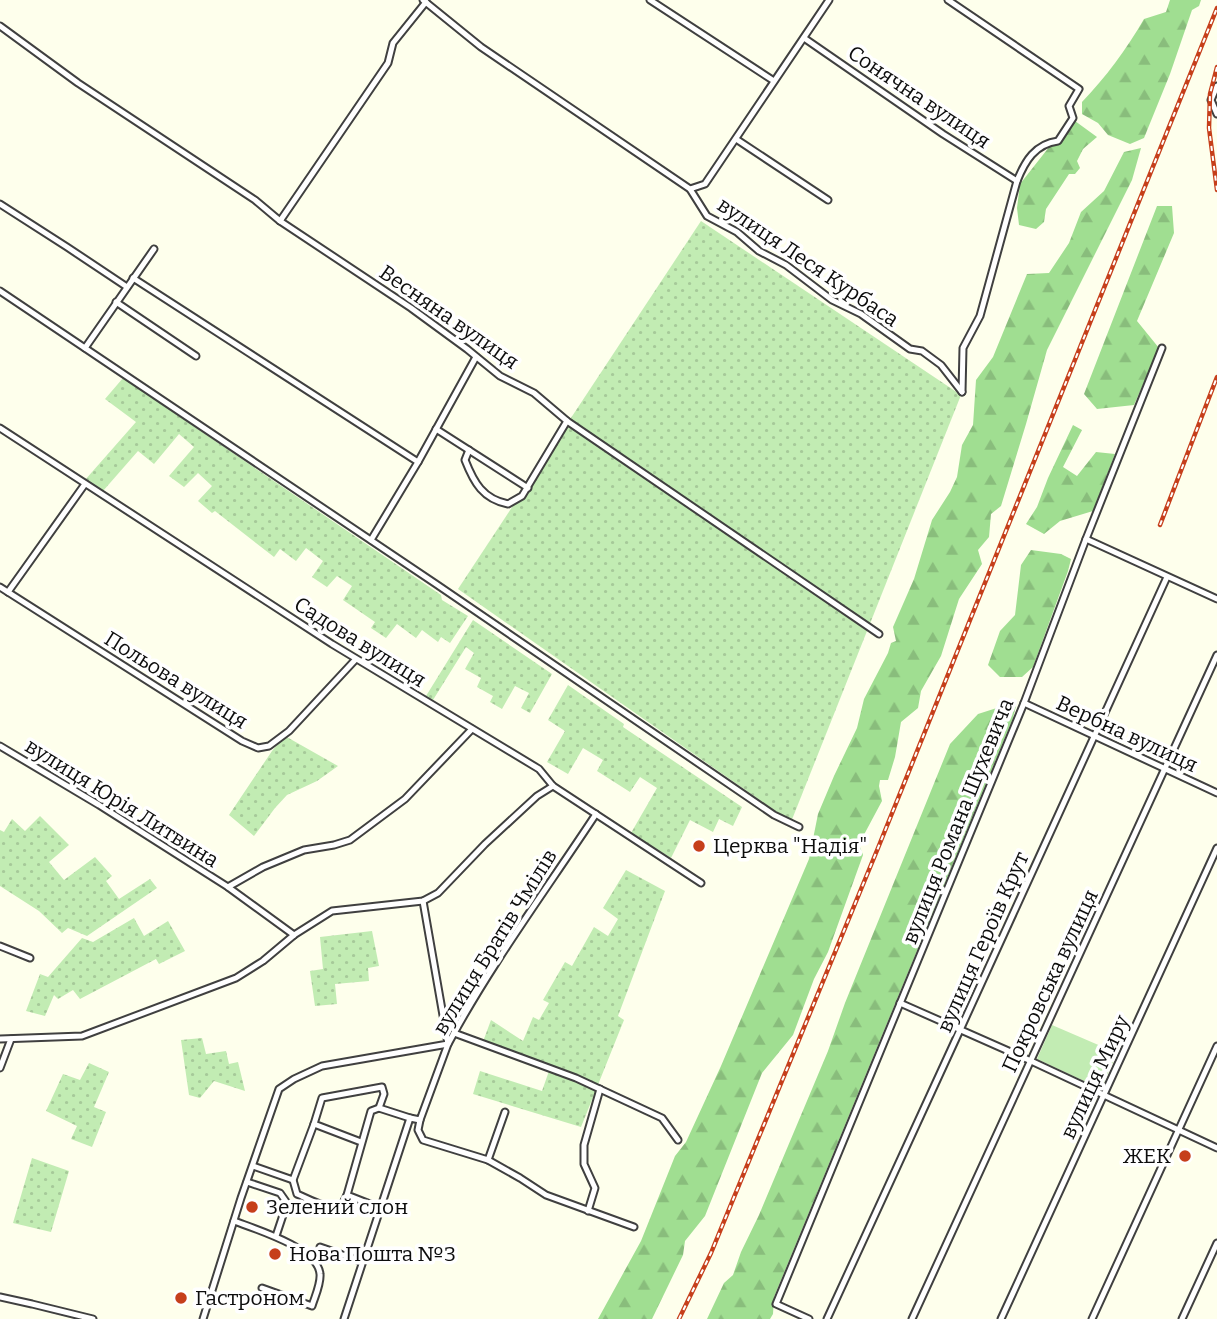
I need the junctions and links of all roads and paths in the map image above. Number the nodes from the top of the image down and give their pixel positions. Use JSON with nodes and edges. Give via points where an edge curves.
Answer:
{"nodes":[{"id":1,"x":439,"y":0,"type":"edge"},
{"id":2,"x":650,"y":0,"type":"edge"},
{"id":3,"x":829,"y":0,"type":"edge"},
{"id":4,"x":948,"y":0,"type":"edge"},
{"id":5,"x":424,"y":1,"type":"edge"},
{"id":6,"x":433,"y":8,"type":"junction"},
{"id":7,"x":0,"y":26,"type":"edge"},
{"id":8,"x":804,"y":38,"type":"junction"},
{"id":9,"x":774,"y":81,"type":"junction"},
{"id":10,"x":1217,"y":86,"type":"edge"},
{"id":11,"x":1217,"y":114,"type":"edge"},
{"id":12,"x":736,"y":139,"type":"junction"},
{"id":13,"x":1017,"y":181,"type":"junction"},
{"id":14,"x":690,"y":189,"type":"junction"},
{"id":15,"x":828,"y":201,"type":"dead end"},
{"id":16,"x":0,"y":204,"type":"edge"},
{"id":17,"x":280,"y":220,"type":"junction"},
{"id":18,"x":154,"y":249,"type":"dead end"},
{"id":19,"x":133,"y":278,"type":"junction"},
{"id":20,"x":127,"y":287,"type":"junction"},
{"id":21,"x":0,"y":291,"type":"edge"},
{"id":22,"x":116,"y":302,"type":"junction"},
{"id":23,"x":85,"y":348,"type":"junction"},
{"id":24,"x":1162,"y":348,"type":"dead end"},
{"id":25,"x":196,"y":356,"type":"dead end"},
{"id":26,"x":476,"y":357,"type":"junction"},
{"id":27,"x":567,"y":421,"type":"junction"},
{"id":28,"x":0,"y":428,"type":"edge"},
{"id":29,"x":436,"y":429,"type":"junction"},
{"id":30,"x":469,"y":450,"type":"junction"},
{"id":31,"x":418,"y":462,"type":"junction"},
{"id":32,"x":85,"y":484,"type":"junction"},
{"id":33,"x":528,"y":488,"type":"junction"},
{"id":34,"x":1086,"y":539,"type":"junction"},
{"id":35,"x":371,"y":540,"type":"junction"},
{"id":36,"x":1167,"y":577,"type":"junction"},
{"id":37,"x":0,"y":587,"type":"edge"},
{"id":38,"x":8,"y":592,"type":"junction"},
{"id":39,"x":1217,"y":599,"type":"edge"},
{"id":40,"x":879,"y":634,"type":"dead end"},
{"id":41,"x":1217,"y":655,"type":"edge"},
{"id":42,"x":356,"y":659,"type":"junction"},
{"id":43,"x":1024,"y":703,"type":"junction"},
{"id":44,"x":472,"y":729,"type":"junction"},
{"id":45,"x":1094,"y":736,"type":"junction"},
{"id":46,"x":0,"y":746,"type":"edge"},
{"id":47,"x":1165,"y":769,"type":"junction"},
{"id":48,"x":553,"y":786,"type":"junction"},
{"id":49,"x":1217,"y":793,"type":"edge"},
{"id":50,"x":596,"y":814,"type":"junction"},
{"id":51,"x":799,"y":827,"type":"dead end"},
{"id":52,"x":1217,"y":848,"type":"edge"},
{"id":53,"x":701,"y":883,"type":"dead end"},
{"id":54,"x":228,"y":887,"type":"junction"},
{"id":55,"x":423,"y":901,"type":"junction"},
{"id":56,"x":293,"y":935,"type":"junction"},
{"id":57,"x":0,"y":946,"type":"edge"},
{"id":58,"x":30,"y":958,"type":"dead end"},
{"id":59,"x":900,"y":1003,"type":"junction"},
{"id":60,"x":960,"y":1030,"type":"junction"},
{"id":61,"x":454,"y":1033,"type":"junction"},
{"id":62,"x":0,"y":1039,"type":"edge"},
{"id":63,"x":12,"y":1039,"type":"junction"},
{"id":64,"x":448,"y":1044,"type":"junction"},
{"id":65,"x":1217,"y":1046,"type":"edge"},
{"id":66,"x":1031,"y":1061,"type":"junction"},
{"id":67,"x":0,"y":1068,"type":"edge"},
{"id":68,"x":600,"y":1089,"type":"junction"},
{"id":69,"x":1104,"y":1095,"type":"junction"},
{"id":70,"x":379,"y":1108,"type":"junction"},
{"id":71,"x":505,"y":1112,"type":"dead end"},
{"id":72,"x":410,"y":1118,"type":"junction"},
{"id":73,"x":421,"y":1120,"type":"junction"},
{"id":74,"x":314,"y":1124,"type":"junction"},
{"id":75,"x":1178,"y":1130,"type":"junction"},
{"id":76,"x":678,"y":1140,"type":"dead end"},
{"id":77,"x":361,"y":1142,"type":"junction"},
{"id":78,"x":1217,"y":1148,"type":"edge"},
{"id":79,"x":488,"y":1160,"type":"junction"},
{"id":80,"x":253,"y":1166,"type":"junction"},
{"id":81,"x":293,"y":1180,"type":"junction"},
{"id":82,"x":247,"y":1182,"type":"junction"},
{"id":83,"x":347,"y":1195,"type":"junction"},
{"id":84,"x":380,"y":1208,"type":"junction"},
{"id":85,"x":588,"y":1210,"type":"junction"},
{"id":86,"x":234,"y":1221,"type":"junction"},
{"id":87,"x":634,"y":1227,"type":"dead end"},
{"id":88,"x":276,"y":1236,"type":"junction"},
{"id":89,"x":1217,"y":1243,"type":"edge"},
{"id":90,"x":320,"y":1247,"type":"dead end"},
{"id":91,"x":363,"y":1262,"type":"junction"},
{"id":92,"x":262,"y":1289,"type":"dead end"},
{"id":93,"x":0,"y":1297,"type":"edge"},
{"id":94,"x":93,"y":1319,"type":"edge"},
{"id":95,"x":203,"y":1319,"type":"edge"},
{"id":96,"x":344,"y":1319,"type":"edge"},
{"id":97,"x":809,"y":1319,"type":"edge"},
{"id":98,"x":827,"y":1319,"type":"edge"},
{"id":99,"x":912,"y":1319,"type":"edge"},
{"id":100,"x":1001,"y":1319,"type":"edge"},
{"id":101,"x":1091,"y":1319,"type":"edge"},
{"id":102,"x":1182,"y":1319,"type":"edge"}],
"edges":[{"from":1,"to":6,"type":"street"},
{"from":2,"to":9,"type":"street"},
{"from":3,"to":8,"type":"street"},
{"from":4,"to":13,"type":"street","via":[[1079,89],[1069,106],[1073,118],[1058,141],[1036,149]]},
{"from":5,"to":6,"type":"street","name":"вулиця Леся Курбаса"},
{"from":5,"to":17,"type":"street","via":[[393,43],[388,63]]},
{"from":6,"to":14,"type":"street","name":"вулиця Леся Курбаса","via":[[481,47]]},
{"from":7,"to":17,"type":"street","name":"Весняна вулиця"},
{"from":8,"to":9,"type":"street"},
{"from":8,"to":13,"type":"street","name":"Сонячна вулиця"},
{"from":9,"to":12,"type":"street"},
{"from":10,"to":11,"type":"street","via":[[1211,100]]},
{"from":12,"to":14,"type":"street","via":[[705,184]]},
{"from":12,"to":15,"type":"street"},
{"from":13,"to":14,"type":"street","name":"вулиця Леся Курбаса","via":[[980,316],[963,348],[962,392],[942,365],[922,351],[910,349],[707,216]]},
{"from":16,"to":20,"type":"street"},
{"from":17,"to":26,"type":"street","name":"Весняна вулиця"},
{"from":18,"to":19,"type":"street"},
{"from":19,"to":20,"type":"street"},
{"from":19,"to":31,"type":"street"},
{"from":20,"to":22,"type":"street"},
{"from":21,"to":23,"type":"street"},
{"from":22,"to":23,"type":"street"},
{"from":22,"to":25,"type":"street"},
{"from":23,"to":35,"type":"street"},
{"from":24,"to":34,"type":"street","name":"вулиця Романа Шухевича"},
{"from":26,"to":27,"type":"street","name":"Весняна вулиця"},
{"from":26,"to":29,"type":"street"},
{"from":27,"to":33,"type":"street"},
{"from":27,"to":40,"type":"street","name":"Весняна вулиця"},
{"from":28,"to":32,"type":"street","name":"Садова вулиця"},
{"from":29,"to":30,"type":"street"},
{"from":29,"to":31,"type":"street"},
{"from":30,"to":33,"type":"street"},
{"from":30,"to":33,"type":"street","via":[[465,460],[473,481],[495,502],[508,504]]},
{"from":31,"to":35,"type":"street"},
{"from":32,"to":38,"type":"street"},
{"from":32,"to":42,"type":"street","name":"Садова вулиця"},
{"from":34,"to":36,"type":"street"},
{"from":34,"to":43,"type":"street","name":"вулиця Романа Шухевича"},
{"from":35,"to":51,"type":"street","via":[[774,815]]},
{"from":36,"to":39,"type":"street"},
{"from":36,"to":45,"type":"street","name":"вулиця Героїв Крут"},
{"from":37,"to":38,"type":"street","name":"Польова вулиця"},
{"from":38,"to":42,"type":"street","name":"Польова вулиця","via":[[258,748],[269,746],[289,731]]},
{"from":41,"to":47,"type":"street","name":"Покровська вулиця"},
{"from":42,"to":44,"type":"street","name":"Садова вулиця"},
{"from":43,"to":45,"type":"street","name":"Вербна вулиця"},
{"from":43,"to":59,"type":"street","name":"вулиця Романа Шухевича"},
{"from":44,"to":48,"type":"street","name":"Садова вулиця","via":[[539,769]]},
{"from":44,"to":54,"type":"street","name":"вулиця Юрія Литвина","via":[[405,799],[350,840],[304,850]]},
{"from":45,"to":47,"type":"street","name":"Вербна вулиця"},
{"from":45,"to":60,"type":"street","name":"вулиця Героїв Крут"},
{"from":46,"to":54,"type":"street","name":"вулиця Юрія Литвина"},
{"from":47,"to":49,"type":"street","name":"Вербна вулиця"},
{"from":47,"to":66,"type":"street","name":"Покровська вулиця"},
{"from":48,"to":50,"type":"street","name":"Садова вулиця"},
{"from":48,"to":55,"type":"street","via":[[494,836],[438,893]]},
{"from":50,"to":53,"type":"street","name":"Садова вулиця"},
{"from":50,"to":61,"type":"street","name":"вулиця Братів Чмілів"},
{"from":52,"to":69,"type":"street","name":"вулиця Миру"},
{"from":54,"to":56,"type":"street","name":"вулиця Юрія Литвина"},
{"from":55,"to":56,"type":"street","via":[[332,911]]},
{"from":55,"to":64,"type":"street"},
{"from":56,"to":63,"type":"street","via":[[236,978],[82,1036]]},
{"from":57,"to":58,"type":"street"},
{"from":59,"to":60,"type":"street"},
{"from":59,"to":97,"type":"street","name":"вулиця Романа Шухевича","via":[[776,1304]]},
{"from":60,"to":66,"type":"street"},
{"from":60,"to":98,"type":"street","name":"вулиця Героїв Крут"},
{"from":61,"to":64,"type":"street","name":"вулиця Братів Чмілів"},
{"from":61,"to":68,"type":"street"},
{"from":62,"to":63,"type":"street"},
{"from":63,"to":67,"type":"street"},
{"from":64,"to":73,"type":"street","name":"вулиця Братів Чмілів"},
{"from":64,"to":80,"type":"street","via":[[322,1066],[294,1079],[279,1089]]},
{"from":65,"to":75,"type":"street"},
{"from":66,"to":69,"type":"street"},
{"from":66,"to":99,"type":"street","name":"Покровська вулиця"},
{"from":68,"to":76,"type":"street","via":[[662,1118]]},
{"from":68,"to":85,"type":"street","via":[[584,1145],[584,1164],[595,1188]]},
{"from":69,"to":75,"type":"street"},
{"from":69,"to":100,"type":"street","name":"вулиця Миру"},
{"from":70,"to":72,"type":"street"},
{"from":70,"to":74,"type":"street","via":[[382,1087],[322,1098]]},
{"from":70,"to":77,"type":"street","via":[[371,1111]]},
{"from":71,"to":79,"type":"street"},
{"from":72,"to":73,"type":"street"},
{"from":72,"to":84,"type":"street"},
{"from":73,"to":79,"type":"street","via":[[418,1130],[423,1140]]},
{"from":74,"to":77,"type":"street"},
{"from":74,"to":81,"type":"street"},
{"from":75,"to":78,"type":"street"},
{"from":75,"to":101,"type":"street"},
{"from":77,"to":83,"type":"street"},
{"from":79,"to":85,"type":"street","via":[[546,1195]]},
{"from":80,"to":81,"type":"street"},
{"from":80,"to":82,"type":"street"},
{"from":81,"to":83,"type":"street","via":[[297,1194],[328,1207],[342,1205]]},
{"from":82,"to":86,"type":"street"},
{"from":82,"to":88,"type":"street","via":[[280,1193],[288,1203]]},
{"from":83,"to":84,"type":"street"},
{"from":84,"to":91,"type":"street"},
{"from":85,"to":87,"type":"street"},
{"from":86,"to":88,"type":"street"},
{"from":86,"to":95,"type":"street"},
{"from":88,"to":92,"type":"street","via":[[301,1249],[319,1268],[321,1277],[312,1306]]},
{"from":89,"to":102,"type":"street"},
{"from":90,"to":91,"type":"street"},
{"from":91,"to":96,"type":"street"},
{"from":93,"to":94,"type":"street"}]}
